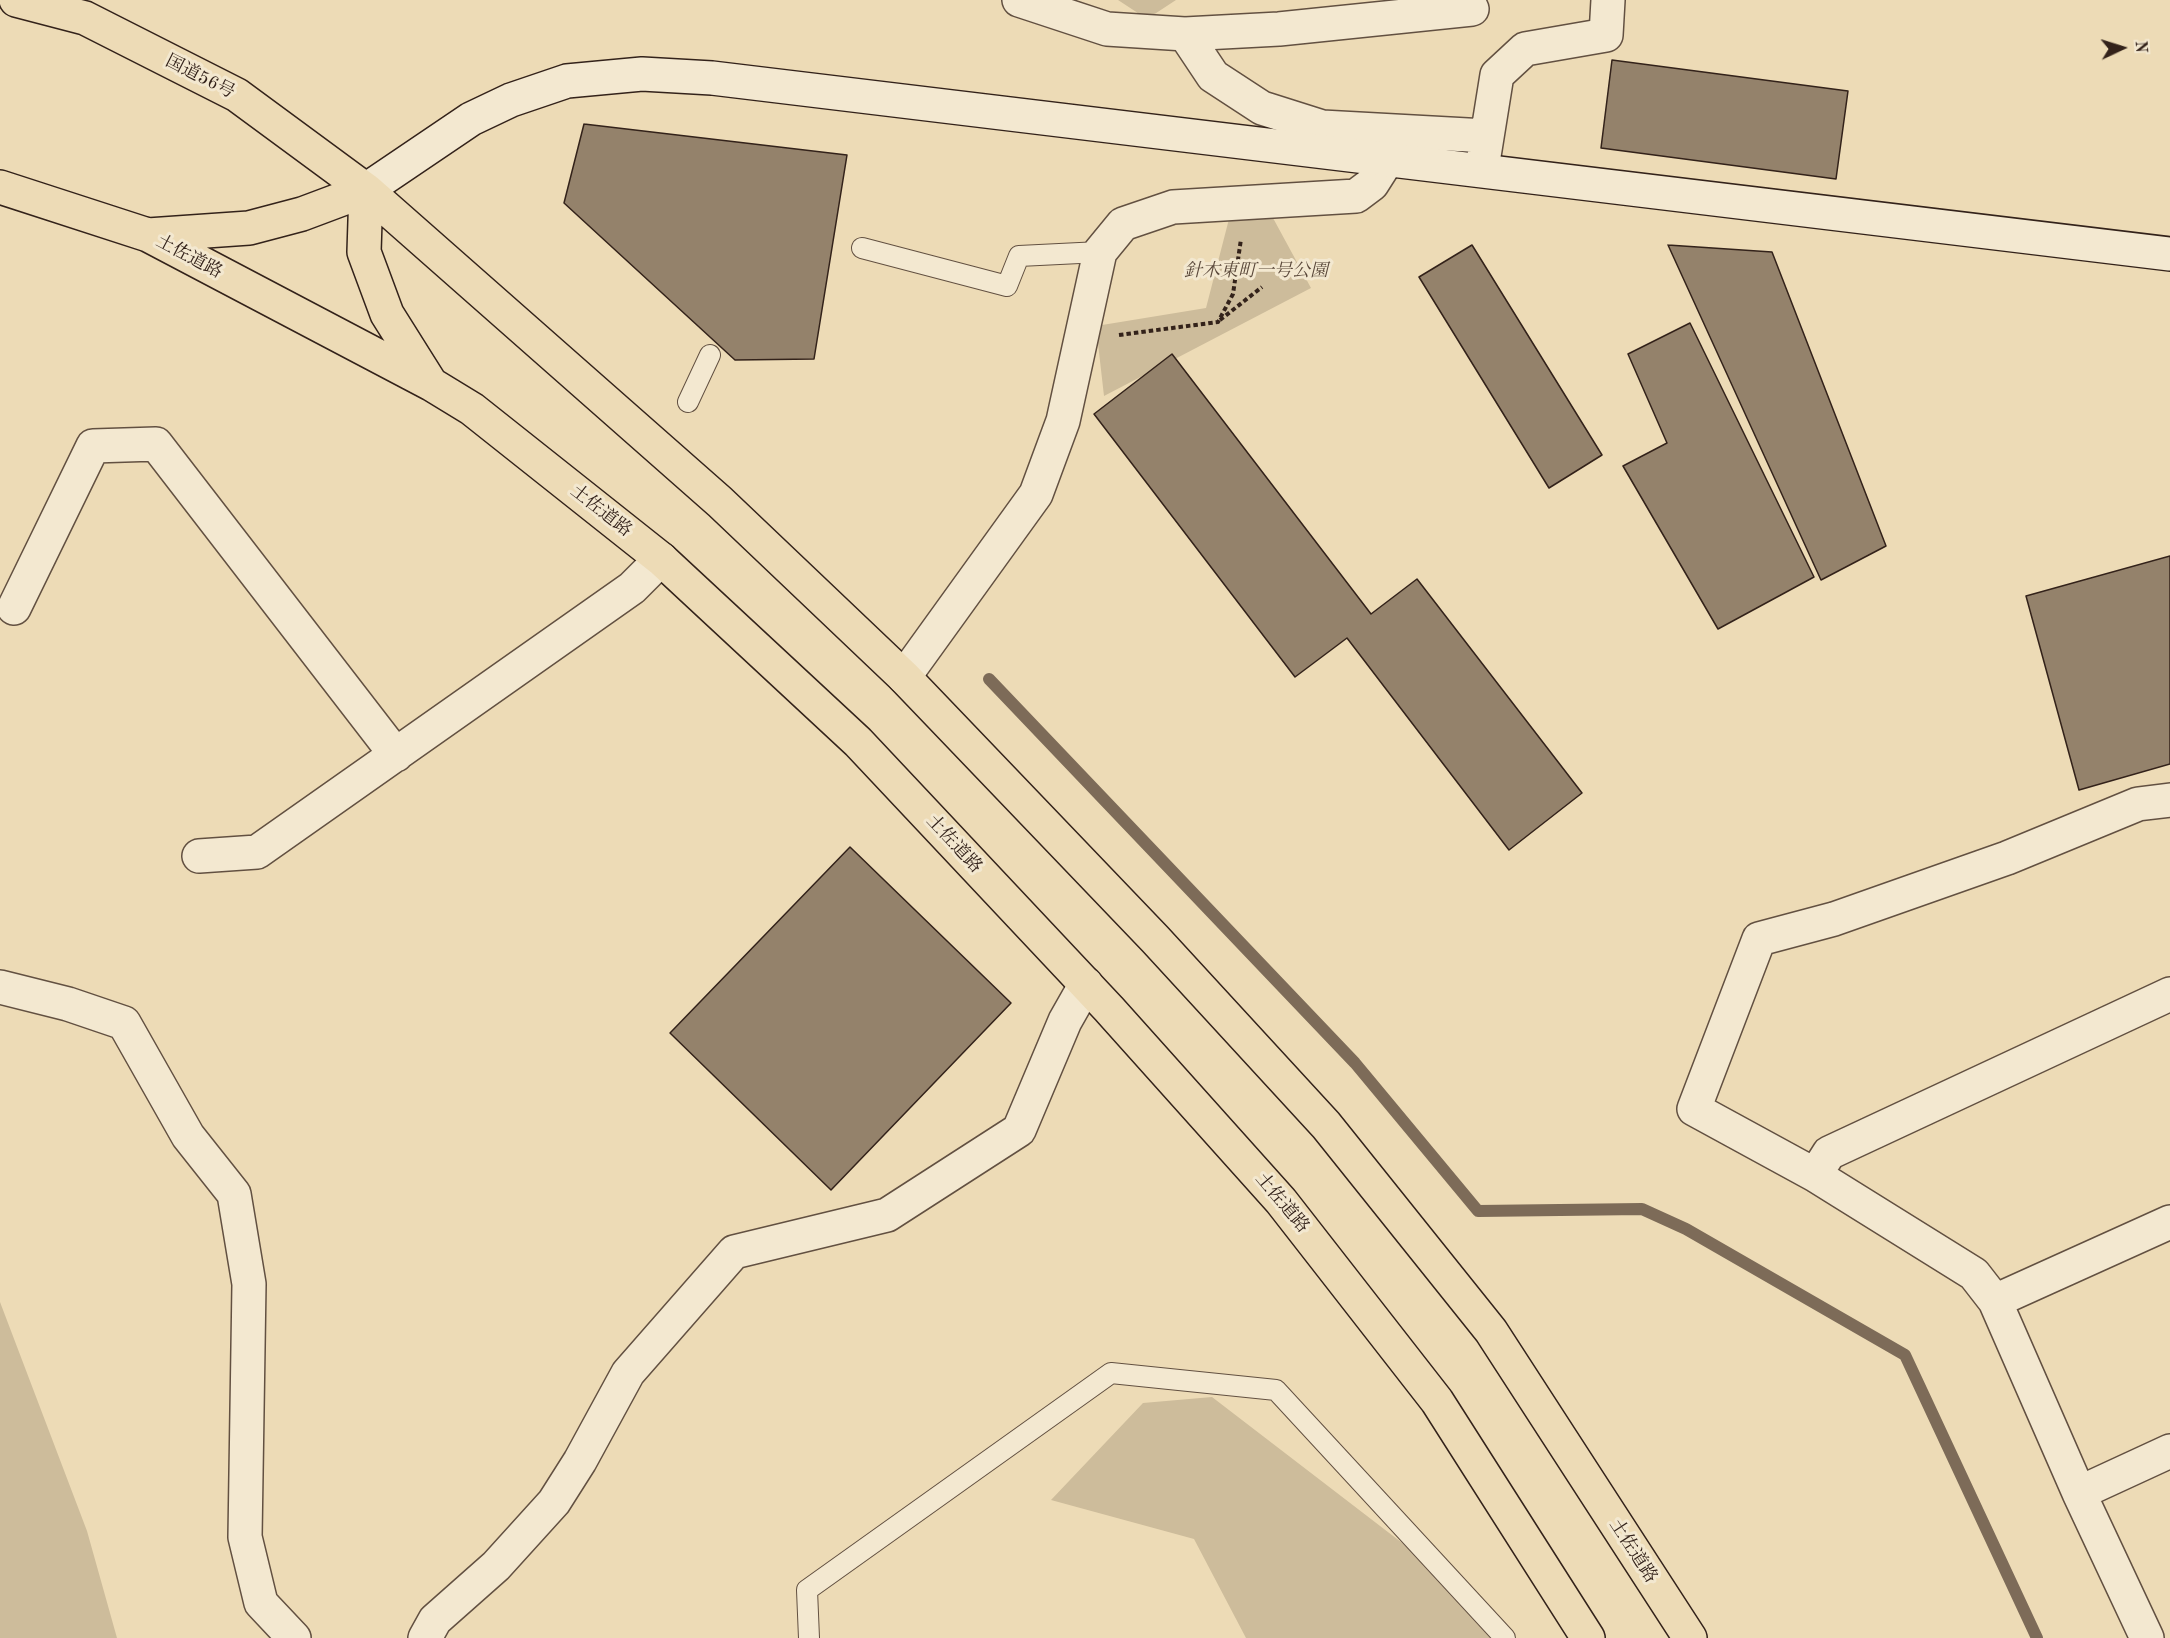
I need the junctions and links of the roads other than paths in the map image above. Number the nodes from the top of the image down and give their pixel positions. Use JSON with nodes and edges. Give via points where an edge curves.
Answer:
{"nodes":[{"id":1,"x":15,"y":0,"type":"edge"},
{"id":2,"x":1019,"y":0,"type":"edge"},
{"id":3,"x":1608,"y":0,"type":"edge"},
{"id":4,"x":1472,"y":9,"type":"dead end"},
{"id":5,"x":1185,"y":34,"type":"junction"},
{"id":6,"x":1486,"y":136,"type":"junction"},
{"id":7,"x":1386,"y":162,"type":"junction"},
{"id":8,"x":1482,"y":173,"type":"junction"},
{"id":9,"x":0,"y":187,"type":"edge"},
{"id":10,"x":366,"y":190,"type":"junction"},
{"id":11,"x":148,"y":235,"type":"junction"},
{"id":12,"x":862,"y":248,"type":"dead end"},
{"id":13,"x":1100,"y":252,"type":"junction"},
{"id":14,"x":2170,"y":254,"type":"edge"},
{"id":15,"x":710,"y":355,"type":"dead end"},
{"id":16,"x":431,"y":384,"type":"junction"},
{"id":17,"x":688,"y":402,"type":"dead end"},
{"id":18,"x":662,"y":559,"type":"junction"},
{"id":19,"x":14,"y":608,"type":"dead end"},
{"id":20,"x":904,"y":677,"type":"junction"},
{"id":21,"x":396,"y":754,"type":"junction"},
{"id":22,"x":2170,"y":800,"type":"edge"},
{"id":23,"x":199,"y":856,"type":"dead end"},
{"id":24,"x":1086,"y":984,"type":"junction"},
{"id":25,"x":0,"y":987,"type":"edge"},
{"id":26,"x":2170,"y":994,"type":"edge"},
{"id":27,"x":1815,"y":1175,"type":"junction"},
{"id":28,"x":2170,"y":1222,"type":"edge"},
{"id":29,"x":1995,"y":1301,"type":"junction"},
{"id":30,"x":2170,"y":1451,"type":"edge"},
{"id":31,"x":2079,"y":1493,"type":"junction"},
{"id":32,"x":294,"y":1638,"type":"edge"},
{"id":33,"x":425,"y":1638,"type":"edge"},
{"id":34,"x":808,"y":1638,"type":"edge"},
{"id":35,"x":1505,"y":1638,"type":"edge"},
{"id":36,"x":1588,"y":1638,"type":"edge"},
{"id":37,"x":1689,"y":1638,"type":"edge"},
{"id":38,"x":2147,"y":1638,"type":"edge"}],
"edges":[{"from":1,"to":10,"type":"highway","name":"国道56号","via":[[85,18],[237,95]]},
{"from":2,"to":5,"type":"street","via":[[1107,29]]},
{"from":3,"to":6,"type":"street","via":[[1606,35],[1525,49],[1497,75]]},
{"from":4,"to":5,"type":"street","via":[[1279,29]]},
{"from":5,"to":6,"type":"street","via":[[1214,76],[1262,108],[1322,127]]},
{"from":6,"to":8,"type":"street"},
{"from":7,"to":8,"type":"street"},
{"from":7,"to":10,"type":"street","via":[[724,80],[642,74],[567,81],[511,100],[471,119]]},
{"from":7,"to":13,"type":"street","via":[[1372,184],[1356,196],[1173,207],[1123,224]]},
{"from":8,"to":14,"type":"street"},
{"from":9,"to":11,"type":"highway"},
{"from":10,"to":11,"type":"highway","via":[[302,214],[249,228]]},
{"from":10,"to":16,"type":"highway","via":[[364,252],[387,314]]},
{"from":10,"to":20,"type":"highway","name":"土佐道路","via":[[720,502]]},
{"from":11,"to":16,"type":"highway","name":"土佐道路"},
{"from":12,"to":13,"type":"lane","via":[[1007,286],[1019,256]]},
{"from":13,"to":20,"type":"street","via":[[1063,421],[1036,494]]},
{"from":15,"to":17,"type":"lane"},
{"from":16,"to":18,"type":"highway","name":"土佐道路","via":[[471,409]]},
{"from":18,"to":21,"type":"street","via":[[632,588]]},
{"from":18,"to":24,"type":"highway","name":"土佐道路","via":[[858,742]]},
{"from":19,"to":21,"type":"street","via":[[93,446],[156,444]]},
{"from":20,"to":37,"type":"highway","name":"土佐道路","via":[[1155,939],[1326,1125],[1491,1331]]},
{"from":21,"to":23,"type":"street","via":[[257,852]]},
{"from":22,"to":27,"type":"street","via":[[2138,804],[2007,858],[1833,920],[1759,939],[1694,1109]]},
{"from":24,"to":33,"type":"street","via":[[1065,1021],[1019,1130],[887,1215],[734,1252],[628,1373],[554,1502],[496,1566],[435,1620]]},
{"from":24,"to":36,"type":"highway","name":"土佐道路","via":[[1281,1201],[1437,1401]]},
{"from":25,"to":32,"type":"street","via":[[124,1023],[188,1136],[234,1194],[249,1284],[245,1537],[261,1603]]},
{"from":26,"to":27,"type":"street","via":[[1828,1153]]},
{"from":27,"to":29,"type":"street","via":[[1974,1274]]},
{"from":28,"to":29,"type":"street"},
{"from":29,"to":31,"type":"street"},
{"from":30,"to":31,"type":"street"},
{"from":31,"to":38,"type":"street"},
{"from":34,"to":35,"type":"lane","via":[[807,1590],[1111,1373],[1276,1390]]}]}
